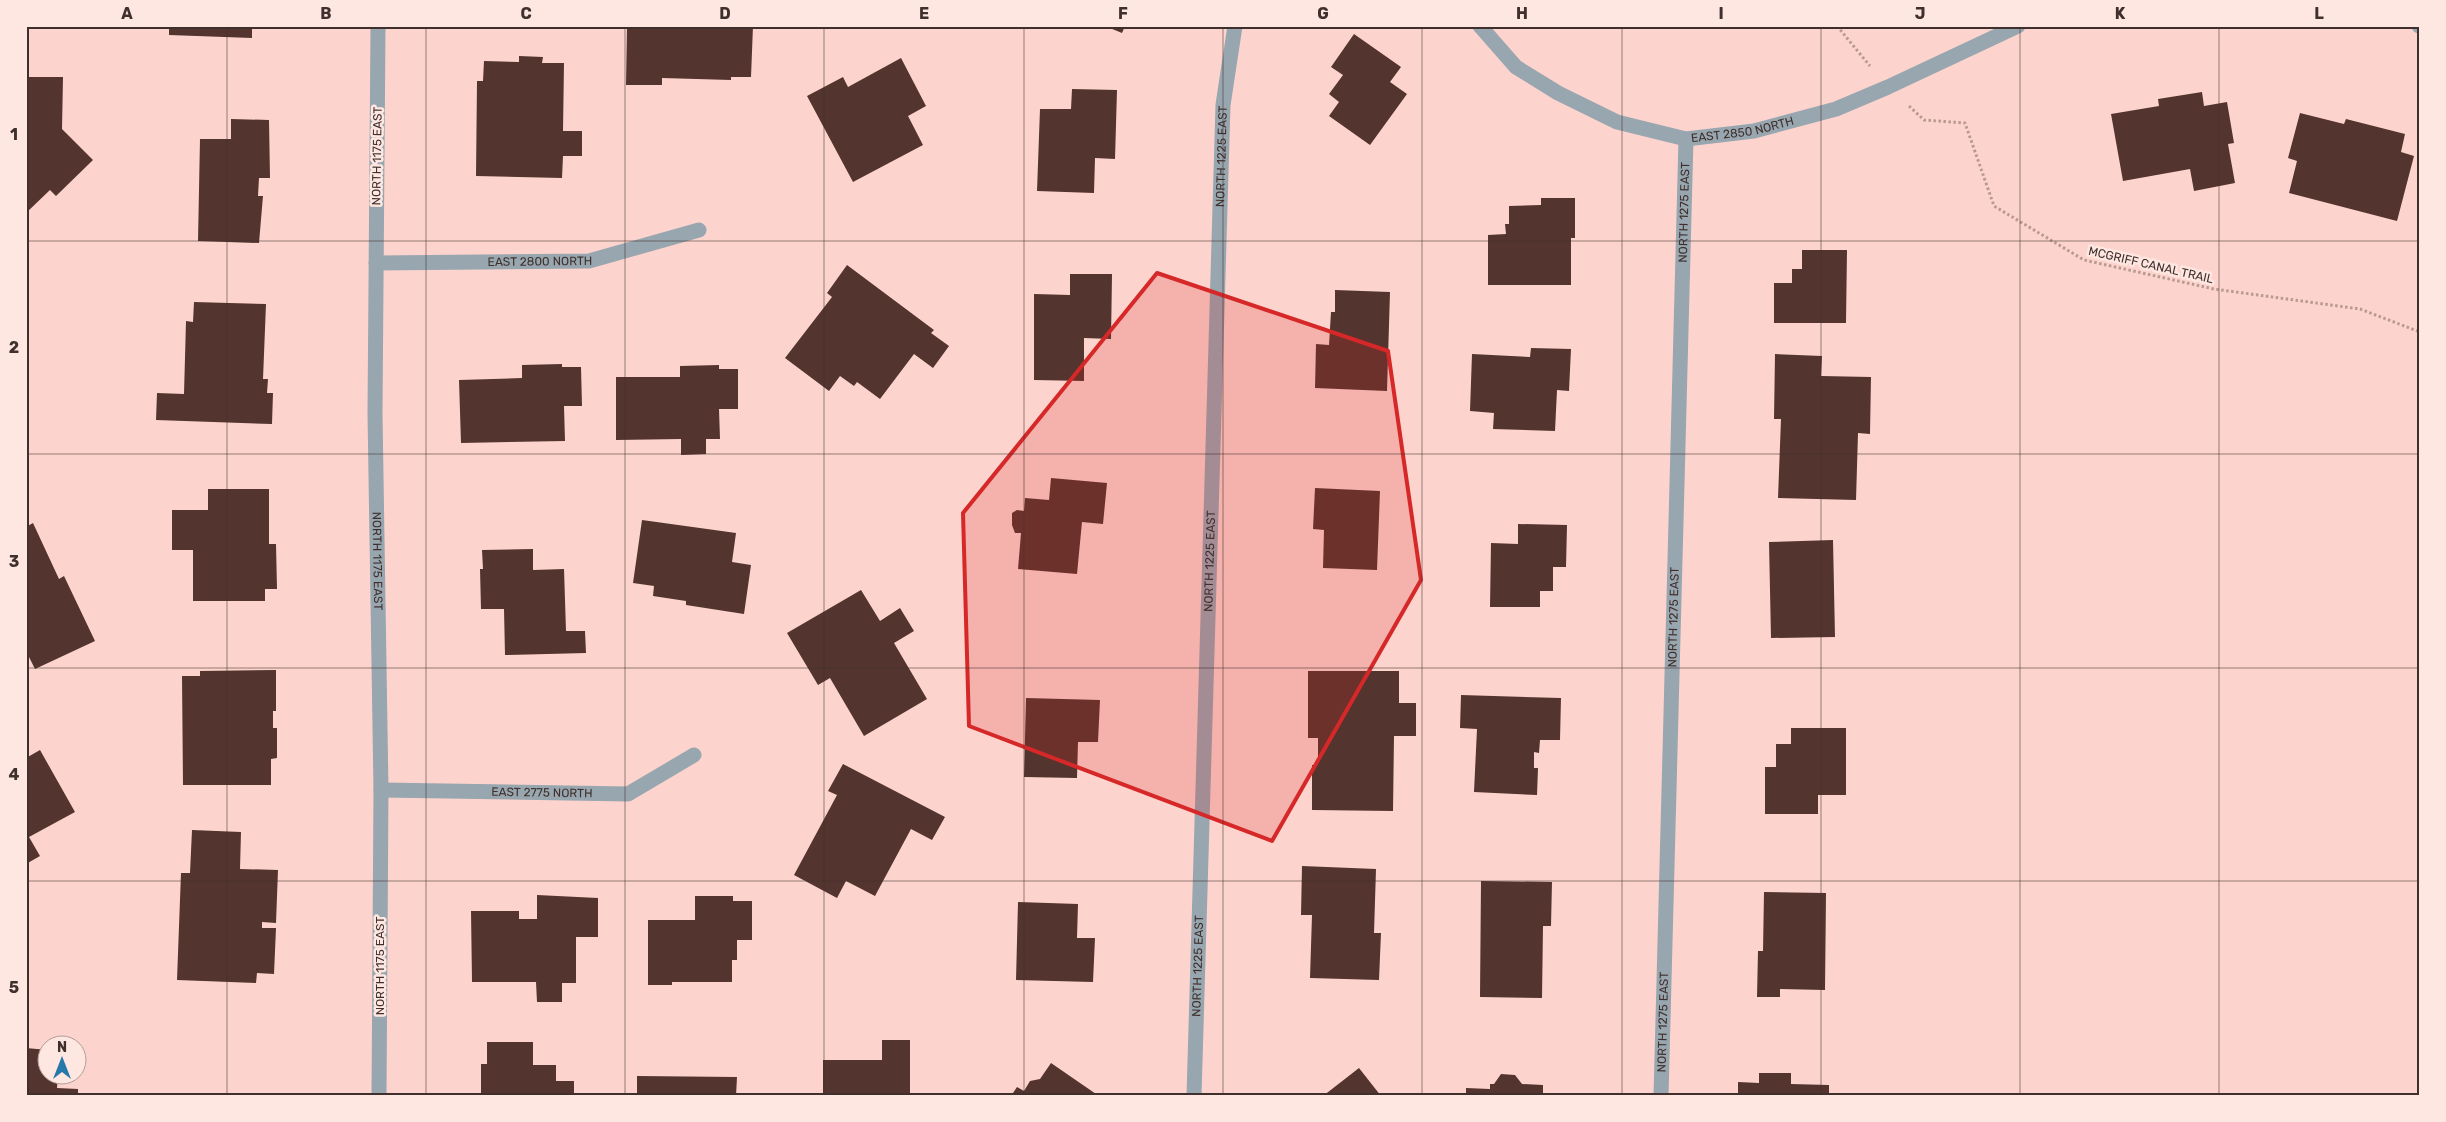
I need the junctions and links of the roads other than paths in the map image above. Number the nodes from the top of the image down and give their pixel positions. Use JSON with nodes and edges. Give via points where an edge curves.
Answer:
{"nodes":[{"id":1,"x":378,"y":26,"type":"edge"},
{"id":2,"x":1235,"y":26,"type":"edge"},
{"id":3,"x":1480,"y":26,"type":"edge"},
{"id":4,"x":2018,"y":26,"type":"edge"},
{"id":5,"x":1686,"y":139,"type":"junction"},
{"id":6,"x":699,"y":230,"type":"dead end"},
{"id":7,"x":376,"y":263,"type":"junction"},
{"id":8,"x":694,"y":755,"type":"dead end"},
{"id":9,"x":380,"y":790,"type":"junction"},
{"id":10,"x":379,"y":1096,"type":"edge"},
{"id":11,"x":1194,"y":1096,"type":"edge"},
{"id":12,"x":1661,"y":1096,"type":"edge"}],
"edges":[{"from":1,"to":7,"type":"street","name":"NORTH 1175 EAST"},
{"from":2,"to":11,"type":"street","name":"NORTH 1225 EAST","via":[[1224,105]]},
{"from":3,"to":5,"type":"street","name":"EAST 2850 NORTH","via":[[1516,67],[1558,93],[1617,122]]},
{"from":4,"to":5,"type":"street","name":"EAST 2850 NORTH","via":[[1836,109],[1754,130]]},
{"from":5,"to":12,"type":"street","name":"NORTH 1275 EAST"},
{"from":6,"to":7,"type":"street","name":"EAST 2800 NORTH","via":[[589,261]]},
{"from":7,"to":9,"type":"street","name":"NORTH 1175 EAST"},
{"from":8,"to":9,"type":"street","name":"EAST 2775 NORTH","via":[[628,794]]},
{"from":9,"to":10,"type":"street","name":"NORTH 1175 EAST"}]}
